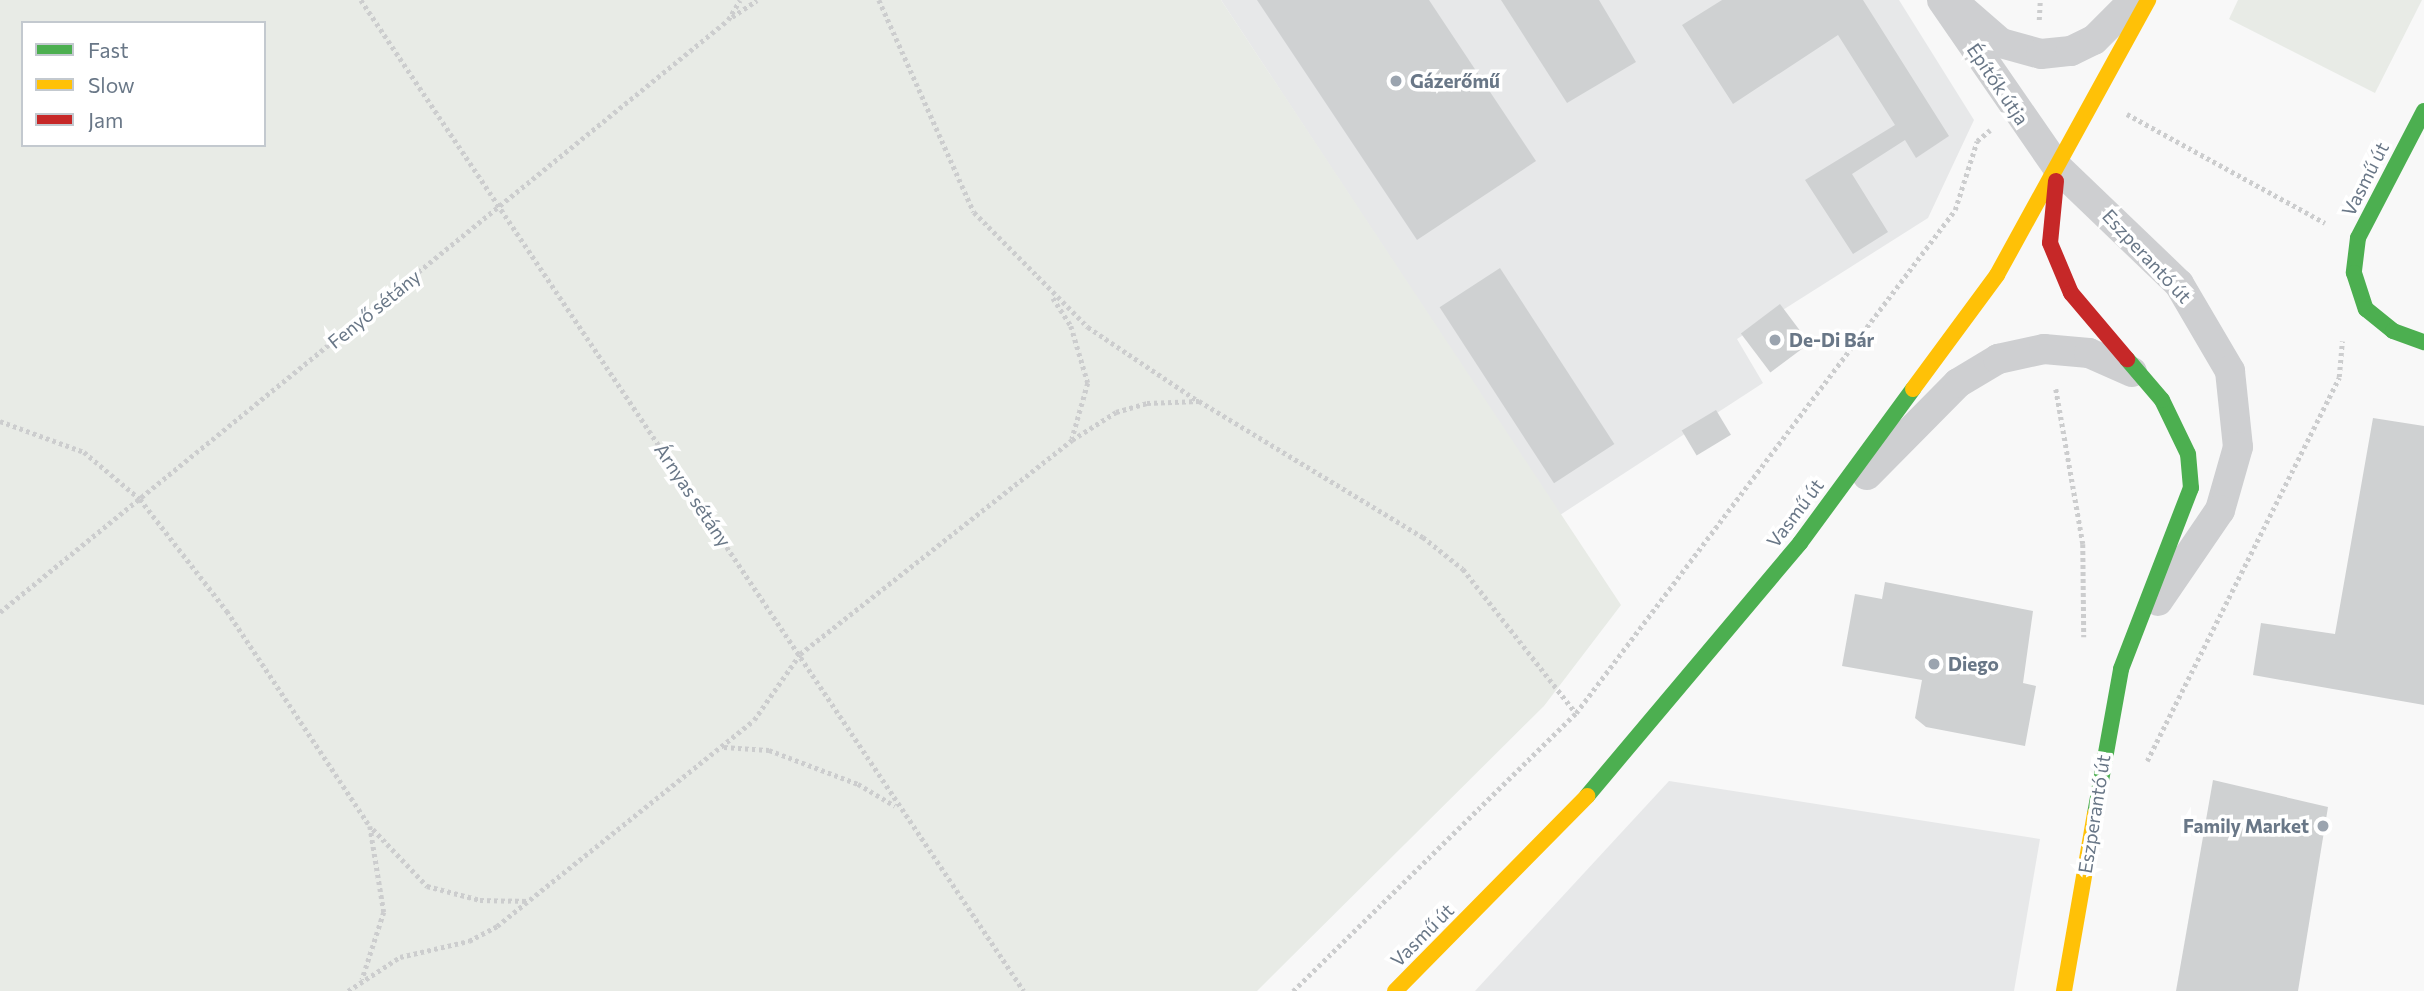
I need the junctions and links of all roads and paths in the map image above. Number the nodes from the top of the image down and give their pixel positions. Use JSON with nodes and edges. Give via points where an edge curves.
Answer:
{"nodes":[{"id":1,"x":361,"y":0,"type":"edge"},
{"id":2,"x":740,"y":0,"type":"edge"},
{"id":3,"x":757,"y":0,"type":"edge"},
{"id":4,"x":879,"y":0,"type":"edge"},
{"id":5,"x":1942,"y":0,"type":"edge"},
{"id":6,"x":1951,"y":0,"type":"edge"},
{"id":7,"x":2134,"y":0,"type":"edge"},
{"id":8,"x":2148,"y":0,"type":"edge"},
{"id":9,"x":728,"y":20,"type":"junction"},
{"id":10,"x":2424,"y":111,"type":"edge"},
{"id":11,"x":2161,"y":132,"type":"dead end"},
{"id":12,"x":1977,"y":141,"type":"dead end"},
{"id":13,"x":2057,"y":167,"type":"junction"},
{"id":14,"x":500,"y":207,"type":"junction"},
{"id":15,"x":2329,"y":225,"type":"dead end"},
{"id":16,"x":1047,"y":290,"type":"junction"},
{"id":17,"x":2424,"y":342,"type":"edge"},
{"id":18,"x":2132,"y":372,"type":"junction"},
{"id":19,"x":2339,"y":377,"type":"dead end"},
{"id":20,"x":2056,"y":389,"type":"dead end"},
{"id":21,"x":1199,"y":401,"type":"junction"},
{"id":22,"x":0,"y":421,"type":"edge"},
{"id":23,"x":1072,"y":440,"type":"junction"},
{"id":24,"x":140,"y":499,"type":"junction"},
{"id":25,"x":1800,"y":543,"type":"junction"},
{"id":26,"x":0,"y":612,"type":"edge"},
{"id":27,"x":2084,"y":637,"type":"dead end"},
{"id":28,"x":2132,"y":639,"type":"junction"},
{"id":29,"x":800,"y":654,"type":"junction"},
{"id":30,"x":1576,"y":713,"type":"junction"},
{"id":31,"x":722,"y":747,"type":"junction"},
{"id":32,"x":2145,"y":769,"type":"dead end"},
{"id":33,"x":896,"y":806,"type":"junction"},
{"id":34,"x":370,"y":826,"type":"junction"},
{"id":35,"x":529,"y":901,"type":"junction"},
{"id":36,"x":362,"y":980,"type":"junction"},
{"id":37,"x":348,"y":991,"type":"edge"},
{"id":38,"x":1024,"y":991,"type":"edge"},
{"id":39,"x":1293,"y":991,"type":"edge"},
{"id":40,"x":1395,"y":991,"type":"edge"},
{"id":41,"x":2064,"y":991,"type":"edge"}],
"edges":[{"from":1,"to":14,"type":"path","name":"Árnyas sétány"},
{"from":2,"to":9,"type":"path","name":"Fenyő sétány"},
{"from":3,"to":9,"type":"path"},
{"from":4,"to":16,"type":"path","via":[[974,212]]},
{"from":5,"to":13,"type":"street","name":"Építők útja"},
{"from":6,"to":7,"type":"street","via":[[2001,43],[2041,54],[2071,51],[2094,40]]},
{"from":8,"to":13,"type":"street","name":"Vasmű út"},
{"from":9,"to":14,"type":"path","name":"Fenyő sétány"},
{"from":10,"to":17,"type":"street","name":"Vasmű út","via":[[2358,238],[2354,274],[2366,309],[2393,331]]},
{"from":11,"to":15,"type":"path"},
{"from":12,"to":30,"type":"path","via":[[1955,210]]},
{"from":13,"to":18,"type":"street","name":"Eszperantó út","via":[[2050,243],[2071,293]]},
{"from":13,"to":25,"type":"street","name":"Vasmű út","via":[[1997,275]]},
{"from":13,"to":28,"type":"street","name":"Eszperantó út","via":[[2179,284],[2230,371],[2238,447],[2220,510]]},
{"from":14,"to":24,"type":"path","name":"Fenyő sétány"},
{"from":14,"to":29,"type":"path","name":"Árnyas sétány"},
{"from":16,"to":21,"type":"path","via":[[1088,327]]},
{"from":16,"to":23,"type":"path","via":[[1071,326],[1088,383]]},
{"from":18,"to":25,"type":"street","name":"Eszperantó út","via":[[2090,353],[2044,349],[1998,359],[1958,383]]},
{"from":18,"to":28,"type":"street","name":"Eszperantó út","via":[[2177,425],[2191,488],[2185,519]]},
{"from":19,"to":32,"type":"path"},
{"from":20,"to":27,"type":"path","via":[[2083,544]]},
{"from":21,"to":23,"type":"path","via":[[1147,403],[1116,412]]},
{"from":21,"to":30,"type":"path","via":[[1423,537],[1463,569]]},
{"from":22,"to":24,"type":"path","via":[[83,452]]},
{"from":23,"to":29,"type":"path"},
{"from":24,"to":26,"type":"path","name":"Fenyő sétány"},
{"from":24,"to":34,"type":"path","via":[[227,611]]},
{"from":25,"to":40,"type":"street","name":"Vasmű út","via":[[1558,830]]},
{"from":28,"to":41,"type":"street","name":"Eszperantó út","via":[[2111,712]]},
{"from":29,"to":31,"type":"path","via":[[754,720]]},
{"from":29,"to":33,"type":"path","name":"Árnyas sétány"},
{"from":30,"to":39,"type":"path"},
{"from":31,"to":33,"type":"path","via":[[769,750],[858,784]]},
{"from":31,"to":35,"type":"path"},
{"from":33,"to":38,"type":"path","name":"Árnyas sétány"},
{"from":34,"to":35,"type":"path","via":[[427,886],[480,900]]},
{"from":34,"to":36,"type":"path","via":[[384,912]]},
{"from":35,"to":36,"type":"path","via":[[469,941],[400,957]]},
{"from":36,"to":37,"type":"path"}]}
